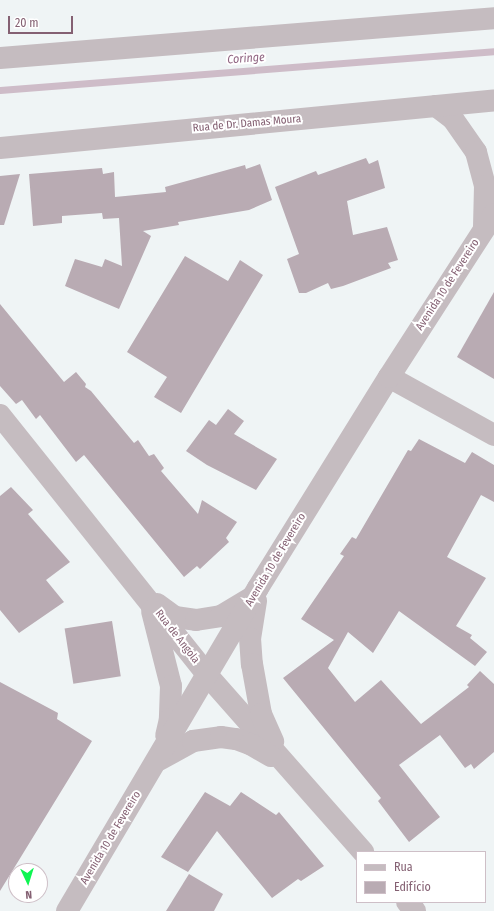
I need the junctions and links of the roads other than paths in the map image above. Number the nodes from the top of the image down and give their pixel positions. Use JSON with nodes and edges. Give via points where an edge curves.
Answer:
{"nodes":[{"id":1,"x":494,"y":18,"type":"edge"},
{"id":2,"x":0,"y":58,"type":"edge"},
{"id":3,"x":494,"y":100,"type":"edge"},
{"id":4,"x":436,"y":106,"type":"junction"},
{"id":5,"x":0,"y":148,"type":"edge"},
{"id":6,"x":489,"y":221,"type":"edge"},
{"id":7,"x":389,"y":376,"type":"junction"},
{"id":8,"x":0,"y":415,"type":"edge"},
{"id":9,"x":494,"y":434,"type":"edge"},
{"id":10,"x":255,"y":592,"type":"junction"},
{"id":11,"x":147,"y":598,"type":"junction"},
{"id":12,"x":208,"y":676,"type":"junction"},
{"id":13,"x":158,"y":758,"type":"junction"},
{"id":14,"x":287,"y":767,"type":"junction"},
{"id":15,"x":362,"y":851,"type":"edge"},
{"id":16,"x":408,"y":903,"type":"edge"},
{"id":17,"x":67,"y":911,"type":"edge"},
{"id":18,"x":415,"y":911,"type":"edge"}],
"edges":[{"from":1,"to":2,"type":"street"},
{"from":3,"to":4,"type":"street","name":"Rua de Dr. Damas Moura"},
{"from":4,"to":5,"type":"street","name":"Rua de Dr. Damas Moura"},
{"from":4,"to":6,"type":"street","via":[[453,119],[476,152],[485,186]]},
{"from":6,"to":7,"type":"street","name":"Avenida 10 de Fevereiro"},
{"from":7,"to":9,"type":"street"},
{"from":7,"to":10,"type":"street","name":"Avenida 10 de Fevereiro"},
{"from":8,"to":11,"type":"street","name":"Rua de Angola"},
{"from":10,"to":11,"type":"street","via":[[221,616],[192,620],[175,617]]},
{"from":10,"to":12,"type":"street","name":"Avenida 10 de Fevereiro"},
{"from":10,"to":14,"type":"street","via":[[250,638],[255,690],[269,735]]},
{"from":11,"to":12,"type":"street","name":"Rua de Angola"},
{"from":11,"to":13,"type":"street","via":[[171,686],[170,719]]},
{"from":12,"to":13,"type":"street","name":"Avenida 10 de Fevereiro"},
{"from":12,"to":14,"type":"street","name":"Rua de Angola"},
{"from":13,"to":14,"type":"street","via":[[193,741],[221,737],[250,744]]},
{"from":13,"to":17,"type":"street","name":"Avenida 10 de Fevereiro"},
{"from":14,"to":15,"type":"street","name":"Rua de Angola"},
{"from":16,"to":18,"type":"street"}]}
